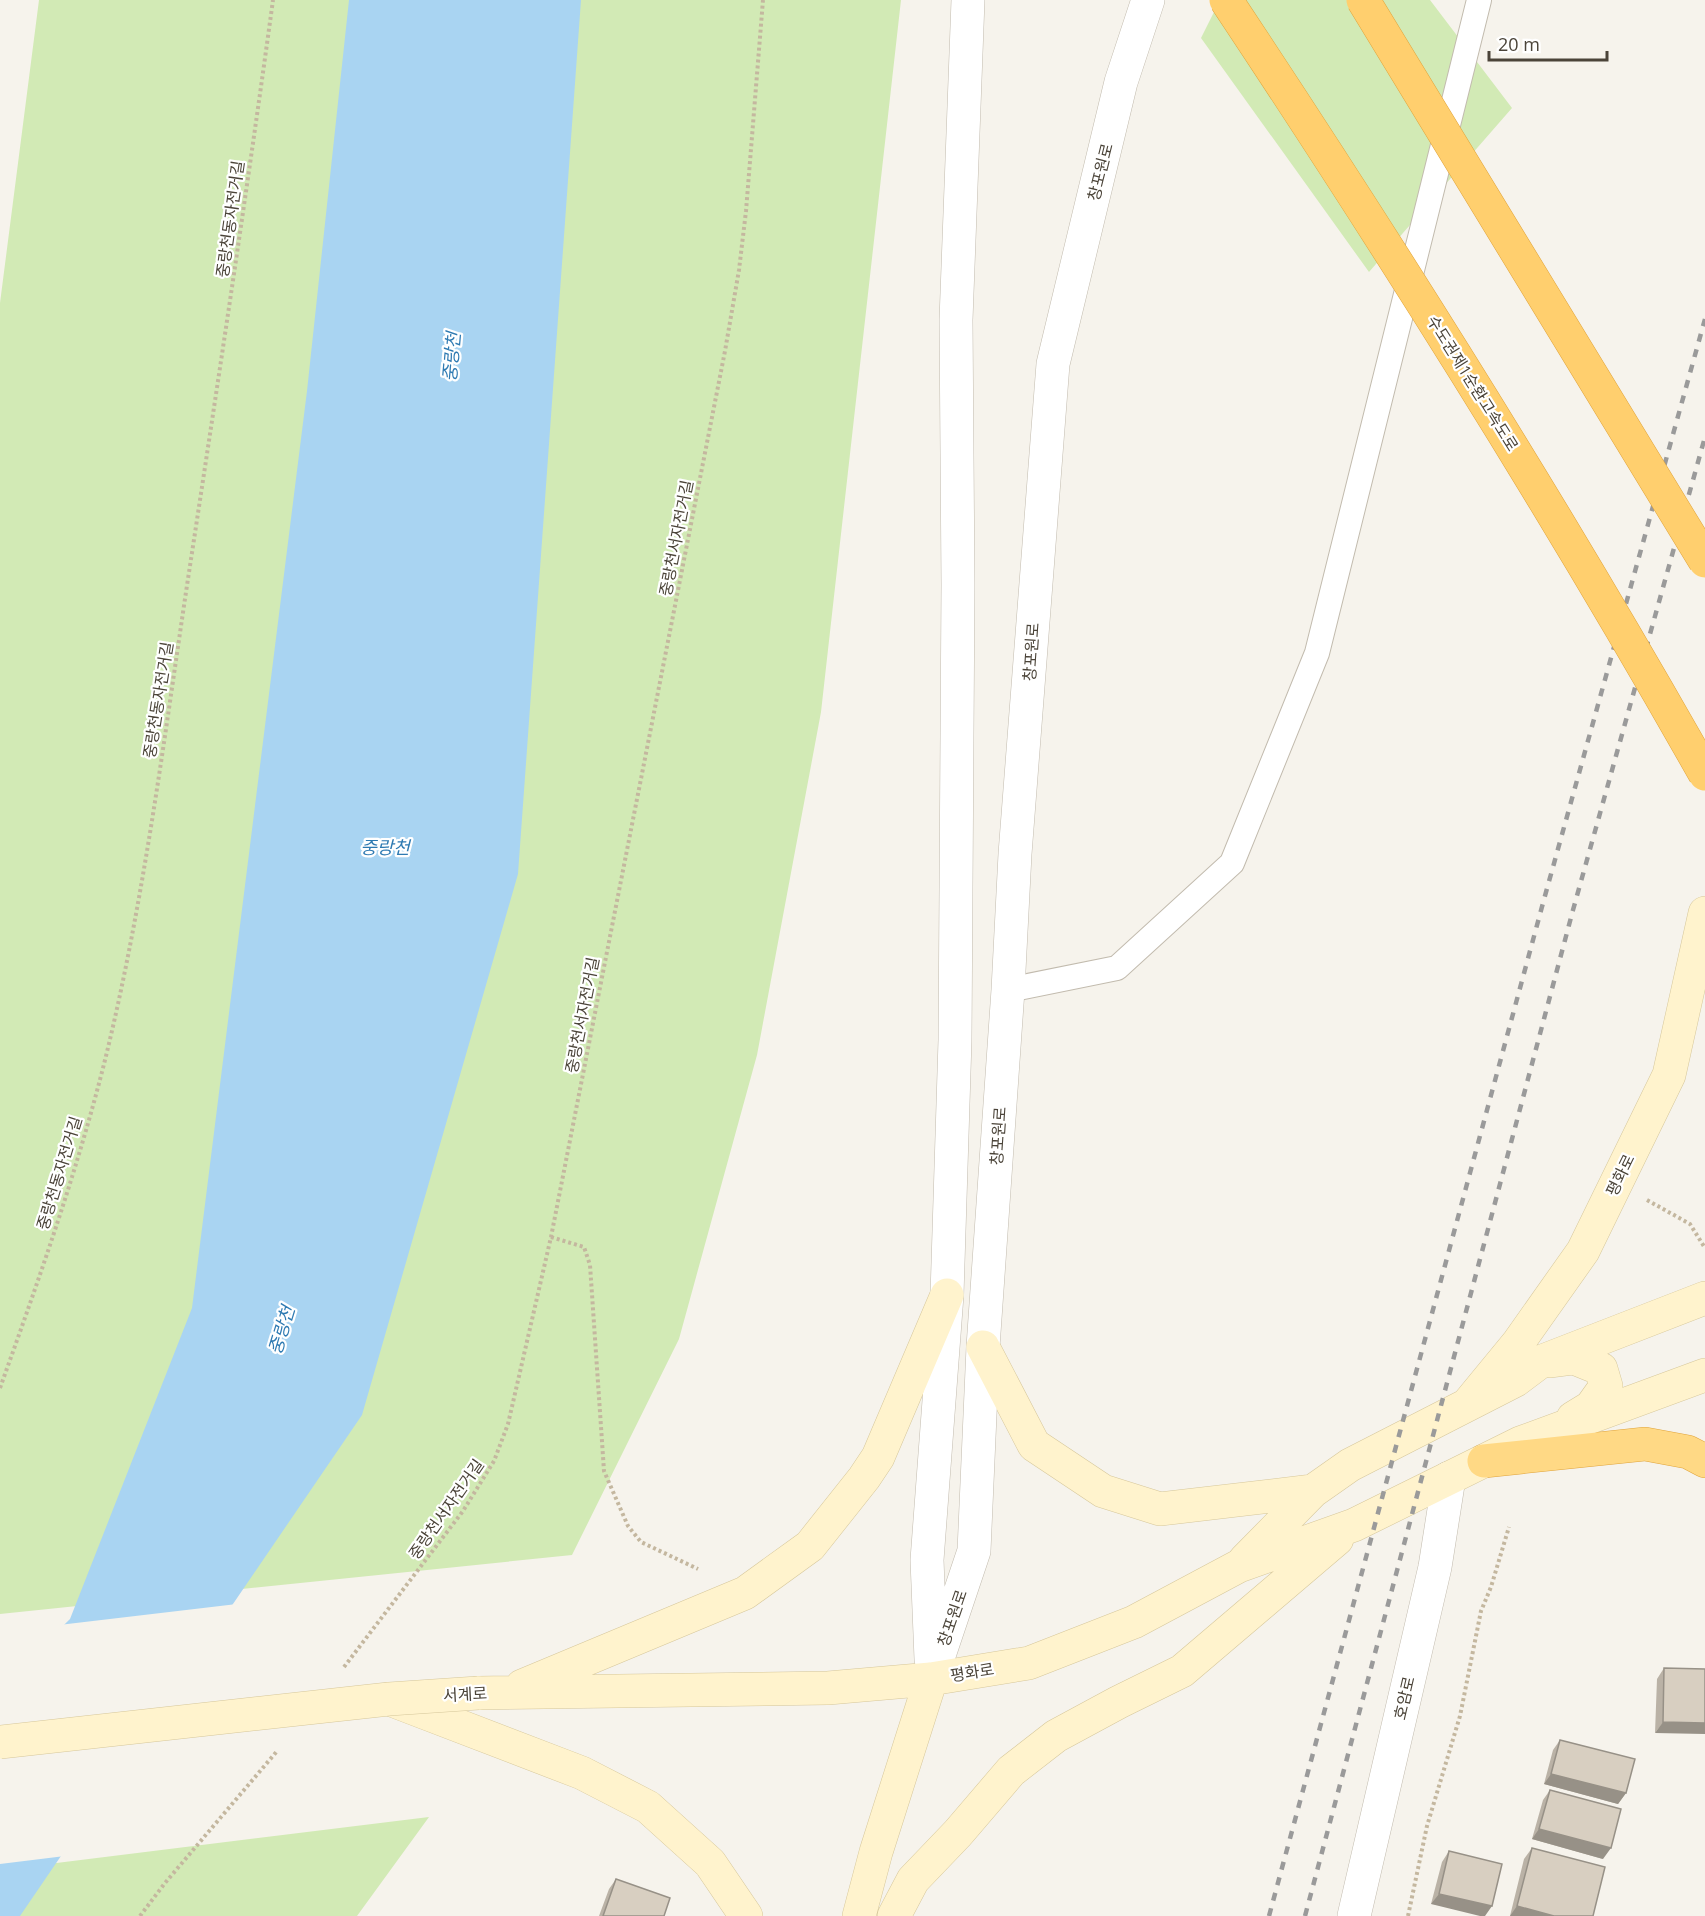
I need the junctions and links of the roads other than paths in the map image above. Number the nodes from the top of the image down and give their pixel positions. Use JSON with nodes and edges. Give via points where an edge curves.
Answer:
{"nodes":[{"id":1,"x":968,"y":0,"type":"edge"},
{"id":2,"x":1149,"y":0,"type":"edge"},
{"id":3,"x":1226,"y":0,"type":"edge"},
{"id":4,"x":1363,"y":0,"type":"edge"},
{"id":5,"x":1479,"y":0,"type":"edge"},
{"id":6,"x":1705,"y":561,"type":"edge"},
{"id":7,"x":1705,"y":774,"type":"edge"},
{"id":8,"x":1705,"y":913,"type":"edge"},
{"id":9,"x":1008,"y":990,"type":"junction"},
{"id":10,"x":947,"y":1295,"type":"junction"},
{"id":11,"x":1705,"y":1298,"type":"edge"},
{"id":12,"x":982,"y":1347,"type":"junction"},
{"id":13,"x":1540,"y":1362,"type":"junction"},
{"id":14,"x":1705,"y":1375,"type":"edge"},
{"id":15,"x":1467,"y":1405,"type":"junction"},
{"id":16,"x":1551,"y":1432,"type":"junction"},
{"id":17,"x":1484,"y":1461,"type":"junction"},
{"id":18,"x":1705,"y":1461,"type":"edge"},
{"id":19,"x":1449,"y":1478,"type":"junction"},
{"id":20,"x":1313,"y":1491,"type":"junction"},
{"id":21,"x":1354,"y":1525,"type":"junction"},
{"id":22,"x":1239,"y":1566,"type":"junction"},
{"id":23,"x":931,"y":1679,"type":"junction"},
{"id":24,"x":491,"y":1693,"type":"junction"},
{"id":25,"x":389,"y":1699,"type":"junction"},
{"id":26,"x":0,"y":1742,"type":"edge"},
{"id":27,"x":746,"y":1916,"type":"edge"},
{"id":28,"x":859,"y":1916,"type":"edge"},
{"id":29,"x":894,"y":1916,"type":"edge"},
{"id":30,"x":1354,"y":1916,"type":"edge"}],
"edges":[{"from":1,"to":10,"type":"street","name":"창포원로","via":[[956,320],[955,1040]]},
{"from":2,"to":9,"type":"street","name":"창포원로","via":[[1121,82],[1053,364]]},
{"from":3,"to":7,"type":"highway","name":"수도권제1순환고속도로","bridge":true,"via":[[1442,331]]},
{"from":4,"to":6,"type":"highway","bridge":true},
{"from":5,"to":9,"type":"lane","via":[[1317,653],[1232,863],[1117,968]]},
{"from":8,"to":15,"type":"main road","name":"평화로","via":[[1669,1075],[1583,1251],[1518,1343]]},
{"from":9,"to":12,"type":"street","name":"창포원로"},
{"from":10,"to":23,"type":"street","name":"창포원로","via":[[927,1560]]},
{"from":10,"to":24,"type":"main road","via":[[878,1457],[810,1546],[745,1593]]},
{"from":11,"to":13,"type":"main road","name":"평화로"},
{"from":12,"to":20,"type":"main road","via":[[1034,1445],[1103,1491],[1160,1509]]},
{"from":12,"to":23,"type":"street","name":"창포원로","via":[[974,1551]]},
{"from":13,"to":15,"type":"main road","name":"평화로","via":[[1516,1380]]},
{"from":13,"to":16,"type":"main road","via":[[1574,1358],[1600,1369],[1606,1386],[1591,1407]]},
{"from":14,"to":16,"type":"main road","name":"평화로"},
{"from":15,"to":20,"type":"main road","name":"평화로","via":[[1350,1465]]},
{"from":16,"to":17,"type":"main road","name":"평화로"},
{"from":17,"to":18,"type":"highway","via":[[1645,1444],[1688,1452]]},
{"from":17,"to":19,"type":"main road","name":"평화로"},
{"from":19,"to":21,"type":"main road","name":"평화로"},
{"from":19,"to":30,"type":"street","name":"호암로","via":[[1435,1567]]},
{"from":20,"to":22,"type":"main road","name":"평화로"},
{"from":21,"to":22,"type":"main road","name":"평화로"},
{"from":21,"to":29,"type":"main road","via":[[1182,1671],[1056,1736],[1011,1771],[913,1880]]},
{"from":22,"to":23,"type":"main road","name":"평화로","via":[[1134,1622],[1029,1663]]},
{"from":23,"to":24,"type":"main road","name":"서계로","via":[[828,1688]]},
{"from":23,"to":28,"type":"main road","name":"평화로"},
{"from":24,"to":25,"type":"main road","name":"서계로","bridge":true},
{"from":25,"to":26,"type":"main road","name":"서계로","bridge":true},
{"from":25,"to":27,"type":"main road","via":[[582,1773],[648,1807],[710,1863]]}]}
